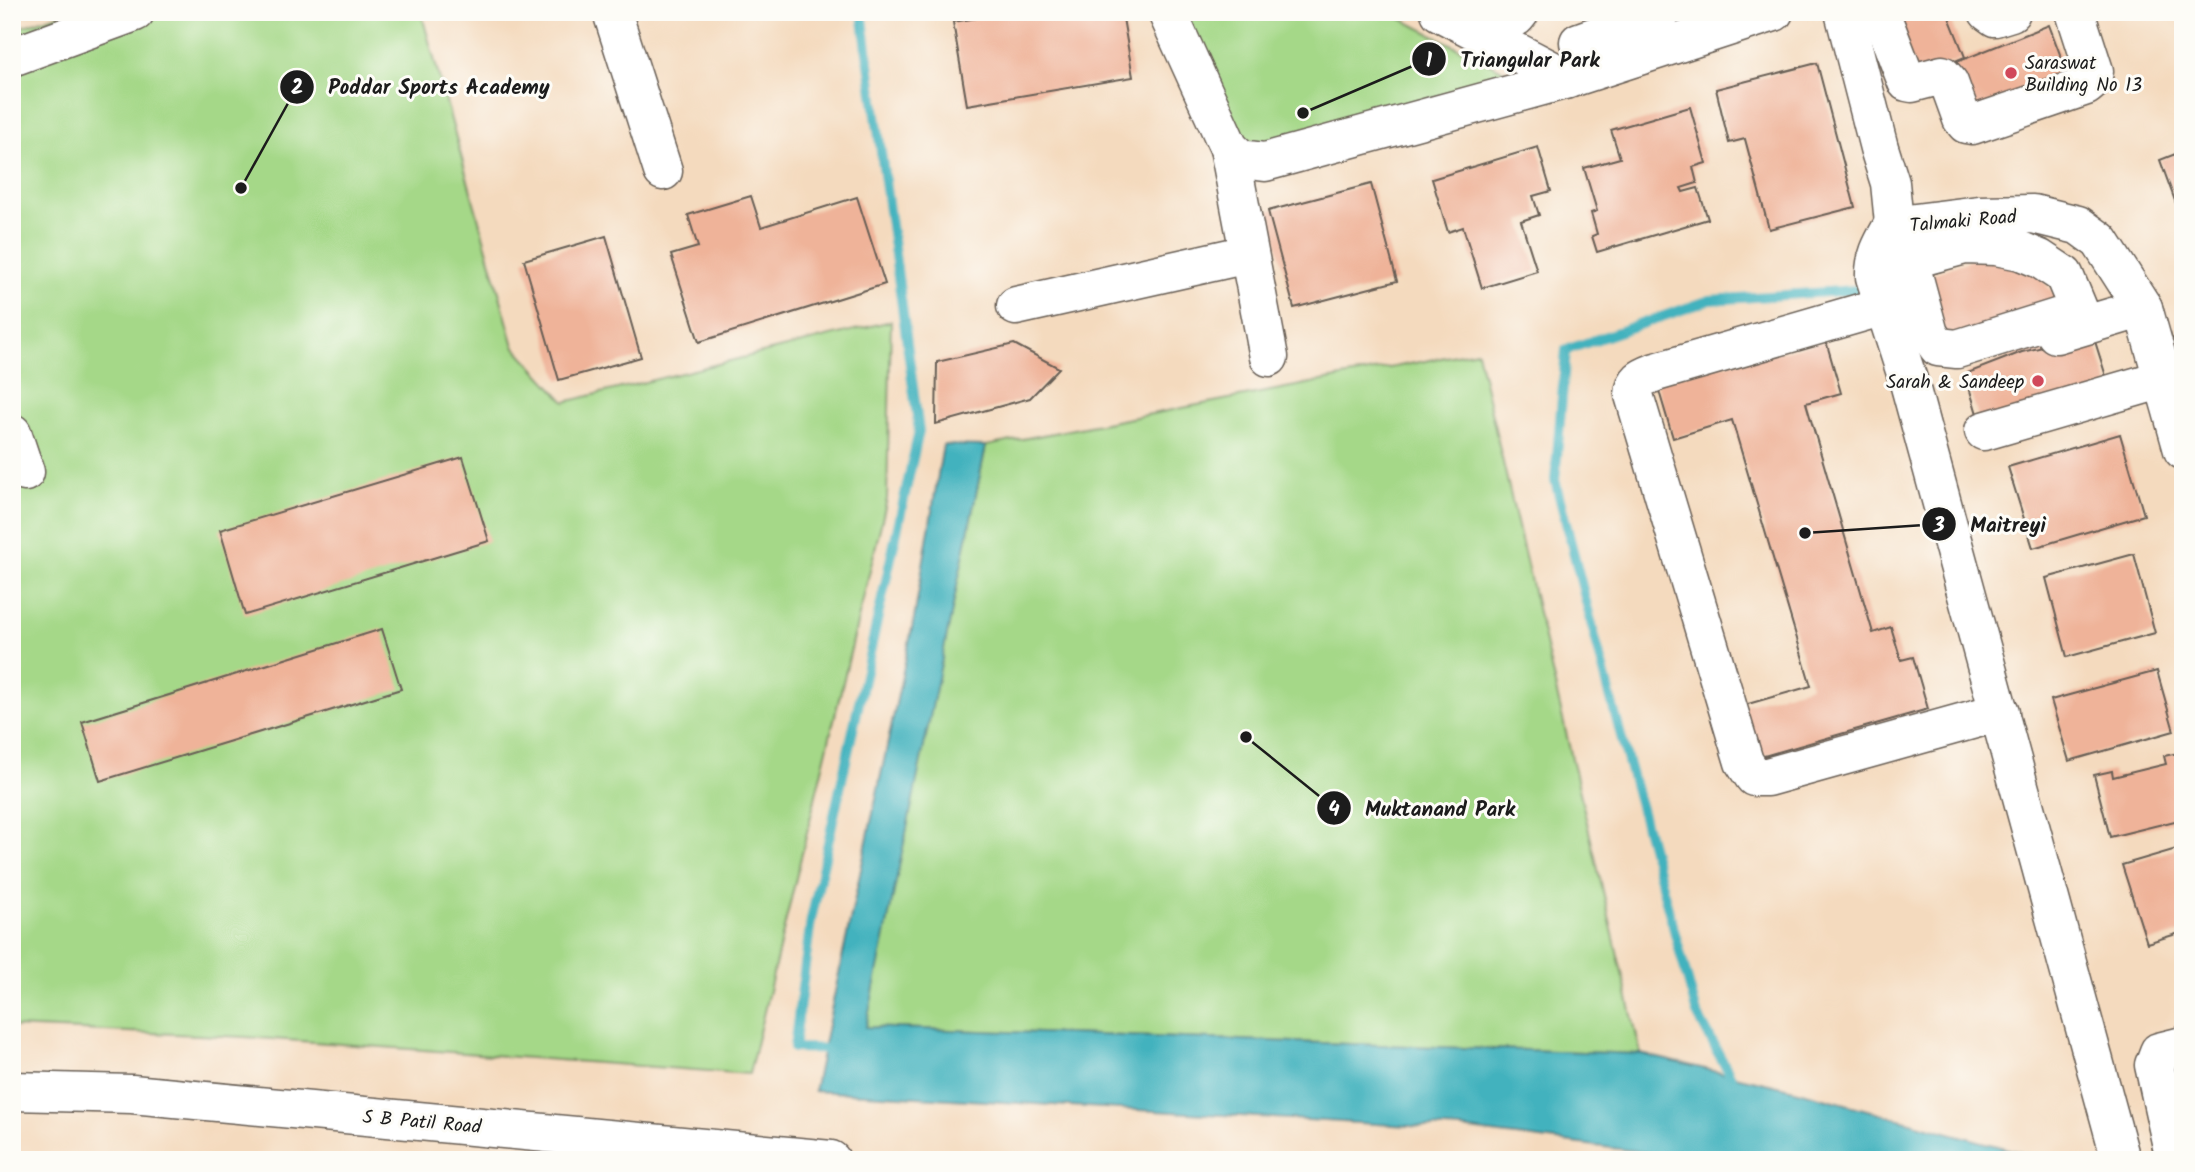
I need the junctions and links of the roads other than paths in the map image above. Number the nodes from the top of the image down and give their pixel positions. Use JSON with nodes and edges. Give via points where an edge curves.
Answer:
{"nodes":[{"id":1,"x":135,"y":12,"type":"edge"},
{"id":2,"x":612,"y":12,"type":"edge"},
{"id":3,"x":1167,"y":12,"type":"edge"},
{"id":4,"x":1440,"y":12,"type":"edge"},
{"id":5,"x":1490,"y":12,"type":"edge"},
{"id":6,"x":1520,"y":12,"type":"edge"},
{"id":7,"x":1662,"y":12,"type":"edge"},
{"id":8,"x":1774,"y":12,"type":"edge"},
{"id":9,"x":1844,"y":12,"type":"edge"},
{"id":10,"x":1880,"y":12,"type":"edge"},
{"id":11,"x":1988,"y":12,"type":"edge"},
{"id":12,"x":2011,"y":12,"type":"edge"},
{"id":13,"x":2075,"y":12,"type":"edge"},
{"id":14,"x":1576,"y":51,"type":"edge"},
{"id":15,"x":12,"y":57,"type":"edge"},
{"id":16,"x":1229,"y":148,"type":"junction"},
{"id":17,"x":663,"y":171,"type":"dead end"},
{"id":18,"x":2033,"y":214,"type":"junction"},
{"id":19,"x":1912,"y":236,"type":"junction"},
{"id":20,"x":2021,"y":251,"type":"junction"},
{"id":21,"x":1248,"y":254,"type":"junction"},
{"id":22,"x":2138,"y":298,"type":"junction"},
{"id":23,"x":1016,"y":306,"type":"dead end"},
{"id":24,"x":1884,"y":306,"type":"junction"},
{"id":25,"x":2078,"y":307,"type":"junction"},
{"id":26,"x":1269,"y":357,"type":"dead end"},
{"id":27,"x":1967,"y":361,"type":"dead end"},
{"id":28,"x":2162,"y":379,"type":"junction"},
{"id":29,"x":1984,"y":431,"type":"dead end"},
{"id":30,"x":12,"y":433,"type":"edge"},
{"id":31,"x":2183,"y":450,"type":"edge"},
{"id":32,"x":25,"y":472,"type":"dead end"},
{"id":33,"x":2000,"y":712,"type":"junction"},
{"id":34,"x":2183,"y":1046,"type":"edge"},
{"id":35,"x":12,"y":1090,"type":"edge"},
{"id":36,"x":831,"y":1160,"type":"edge"},
{"id":37,"x":2122,"y":1160,"type":"edge"},
{"id":38,"x":2175,"y":1160,"type":"edge"}],
"edges":[{"from":1,"to":15,"type":"street"},
{"from":2,"to":17,"type":"street"},
{"from":3,"to":16,"type":"street"},
{"from":4,"to":14,"type":"street"},
{"from":5,"to":6,"type":"street","via":[[1509,20]]},
{"from":7,"to":14,"type":"street"},
{"from":8,"to":14,"type":"street"},
{"from":9,"to":19,"type":"street","name":"Talmaki Road","via":[[1879,148]]},
{"from":10,"to":13,"type":"street","via":[[1907,82],[1942,75],[1962,119],[1972,125],[2092,81],[2094,71]]},
{"from":11,"to":12,"type":"street","via":[[1995,17]]},
{"from":14,"to":16,"type":"street","via":[[1265,162],[1241,159]]},
{"from":16,"to":21,"type":"street"},
{"from":18,"to":19,"type":"street","name":"Talmaki Road","via":[[1979,215]]},
{"from":18,"to":20,"type":"street"},
{"from":18,"to":22,"type":"street","name":"Talmaki Road","via":[[2078,225],[2100,241]]},
{"from":19,"to":20,"type":"street"},
{"from":19,"to":24,"type":"street","via":[[1880,248],[1875,277]]},
{"from":19,"to":25,"type":"street","via":[[1929,334],[1944,349],[2076,313]]},
{"from":20,"to":25,"type":"street","via":[[2064,275]]},
{"from":21,"to":23,"type":"street"},
{"from":21,"to":26,"type":"street"},
{"from":22,"to":25,"type":"street"},
{"from":22,"to":27,"type":"street"},
{"from":22,"to":28,"type":"street","name":"Talmaki Road"},
{"from":24,"to":33,"type":"street"},
{"from":24,"to":33,"type":"street","via":[[1657,372],[1639,379],[1634,395],[1744,762],[1754,777]]},
{"from":28,"to":29,"type":"street"},
{"from":28,"to":31,"type":"street","name":"Talmaki Road"},
{"from":30,"to":32,"type":"street"},
{"from":33,"to":37,"type":"street"},
{"from":34,"to":38,"type":"street","via":[[2159,1052],[2154,1065]]},
{"from":35,"to":36,"type":"street","name":"S B Patil Road","via":[[132,1094]]}]}
